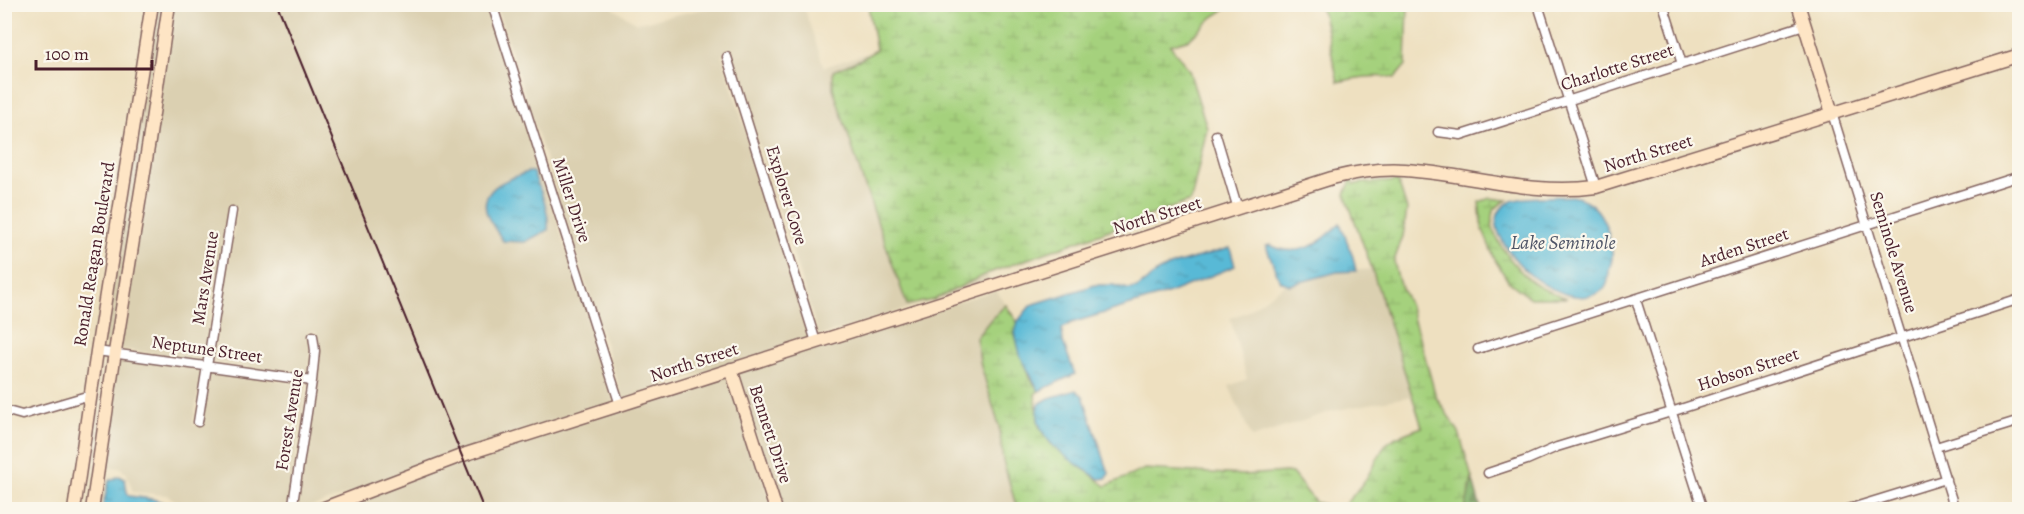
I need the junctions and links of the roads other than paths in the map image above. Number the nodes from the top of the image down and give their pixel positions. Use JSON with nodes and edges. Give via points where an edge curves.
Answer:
{"nodes":[{"id":1,"x":152,"y":4,"type":"edge"},
{"id":2,"x":169,"y":4,"type":"edge"},
{"id":3,"x":492,"y":4,"type":"edge"},
{"id":4,"x":1663,"y":4,"type":"edge"},
{"id":5,"x":1798,"y":4,"type":"edge"},
{"id":6,"x":1540,"y":10,"type":"dead end"},
{"id":7,"x":1804,"y":24,"type":"junction"},
{"id":8,"x":2019,"y":55,"type":"edge"},
{"id":9,"x":727,"y":57,"type":"dead end"},
{"id":10,"x":1682,"y":64,"type":"junction"},
{"id":11,"x":1568,"y":100,"type":"junction"},
{"id":12,"x":1832,"y":113,"type":"junction"},
{"id":13,"x":1438,"y":132,"type":"dead end"},
{"id":14,"x":1216,"y":135,"type":"dead end"},
{"id":15,"x":2019,"y":176,"type":"edge"},
{"id":16,"x":1596,"y":188,"type":"junction"},
{"id":17,"x":1238,"y":209,"type":"junction"},
{"id":18,"x":232,"y":211,"type":"dead end"},
{"id":19,"x":1867,"y":224,"type":"junction"},
{"id":20,"x":2019,"y":299,"type":"edge"},
{"id":21,"x":1636,"y":300,"type":"junction"},
{"id":22,"x":313,"y":336,"type":"dead end"},
{"id":23,"x":1902,"y":336,"type":"junction"},
{"id":24,"x":816,"y":342,"type":"junction"},
{"id":25,"x":1478,"y":348,"type":"dead end"},
{"id":26,"x":97,"y":351,"type":"junction"},
{"id":27,"x":115,"y":352,"type":"junction"},
{"id":28,"x":207,"y":365,"type":"junction"},
{"id":29,"x":731,"y":369,"type":"junction"},
{"id":30,"x":312,"y":381,"type":"junction"},
{"id":31,"x":90,"y":395,"type":"junction"},
{"id":32,"x":620,"y":405,"type":"junction"},
{"id":33,"x":4,"y":410,"type":"edge"},
{"id":34,"x":1671,"y":412,"type":"junction"},
{"id":35,"x":2019,"y":421,"type":"edge"},
{"id":36,"x":198,"y":422,"type":"dead end"},
{"id":37,"x":1936,"y":447,"type":"junction"},
{"id":38,"x":1488,"y":473,"type":"dead end"},
{"id":39,"x":1946,"y":479,"type":"junction"},
{"id":40,"x":74,"y":510,"type":"edge"},
{"id":41,"x":92,"y":510,"type":"edge"},
{"id":42,"x":292,"y":510,"type":"edge"},
{"id":43,"x":319,"y":510,"type":"edge"},
{"id":44,"x":776,"y":510,"type":"edge"},
{"id":45,"x":1703,"y":510,"type":"edge"},
{"id":46,"x":1845,"y":510,"type":"edge"},
{"id":47,"x":1955,"y":510,"type":"edge"}],
"edges":[{"from":1,"to":26,"type":"street","name":"Ronald Reagan Boulevard"},
{"from":2,"to":27,"type":"street","name":"Ronald Reagan Boulevard"},
{"from":3,"to":32,"type":"street","name":"Miller Drive"},
{"from":4,"to":10,"type":"street"},
{"from":5,"to":7,"type":"street","name":"Seminole Avenue"},
{"from":6,"to":11,"type":"street"},
{"from":7,"to":10,"type":"street","name":"Charlotte Street"},
{"from":7,"to":12,"type":"street","name":"Seminole Avenue"},
{"from":8,"to":12,"type":"street","name":"North Street"},
{"from":9,"to":24,"type":"street","name":"Explorer Cove"},
{"from":10,"to":11,"type":"street","name":"Charlotte Street"},
{"from":11,"to":13,"type":"street","name":"Charlotte Street","via":[[1461,135]]},
{"from":11,"to":16,"type":"street"},
{"from":12,"to":16,"type":"street","name":"North Street"},
{"from":12,"to":19,"type":"street","name":"Seminole Avenue"},
{"from":14,"to":17,"type":"street"},
{"from":15,"to":19,"type":"street","name":"Arden Street"},
{"from":16,"to":17,"type":"street","name":"North Street","via":[[1521,188],[1384,169],[1332,178]]},
{"from":17,"to":24,"type":"street","name":"North Street"},
{"from":18,"to":28,"type":"street","name":"Mars Avenue"},
{"from":19,"to":21,"type":"street","name":"Arden Street"},
{"from":19,"to":23,"type":"street","name":"Seminole Avenue"},
{"from":20,"to":23,"type":"street","name":"Hobson Street"},
{"from":21,"to":25,"type":"street","name":"Arden Street"},
{"from":21,"to":34,"type":"street"},
{"from":22,"to":30,"type":"street","name":"Forest Avenue"},
{"from":23,"to":34,"type":"street","name":"Hobson Street"},
{"from":23,"to":37,"type":"street","name":"Seminole Avenue"},
{"from":24,"to":29,"type":"street","name":"North Street"},
{"from":26,"to":27,"type":"street","name":"Neptune Street"},
{"from":26,"to":31,"type":"street","name":"Ronald Reagan Boulevard"},
{"from":27,"to":28,"type":"street","name":"Neptune Street"},
{"from":27,"to":41,"type":"street","name":"Ronald Reagan Boulevard"},
{"from":28,"to":30,"type":"street","name":"Neptune Street"},
{"from":28,"to":36,"type":"street","name":"Mars Avenue"},
{"from":29,"to":32,"type":"street","name":"North Street"},
{"from":29,"to":44,"type":"street","name":"Bennett Drive"},
{"from":30,"to":42,"type":"street","name":"Forest Avenue"},
{"from":31,"to":33,"type":"street","via":[[22,415]]},
{"from":31,"to":40,"type":"street","name":"Ronald Reagan Boulevard"},
{"from":32,"to":43,"type":"street","name":"North Street","via":[[466,454]]},
{"from":34,"to":38,"type":"street","name":"Hobson Street"},
{"from":34,"to":45,"type":"street"},
{"from":35,"to":37,"type":"street"},
{"from":37,"to":39,"type":"street","name":"Seminole Avenue"},
{"from":39,"to":46,"type":"street"},
{"from":39,"to":47,"type":"street","name":"Seminole Avenue"}]}
